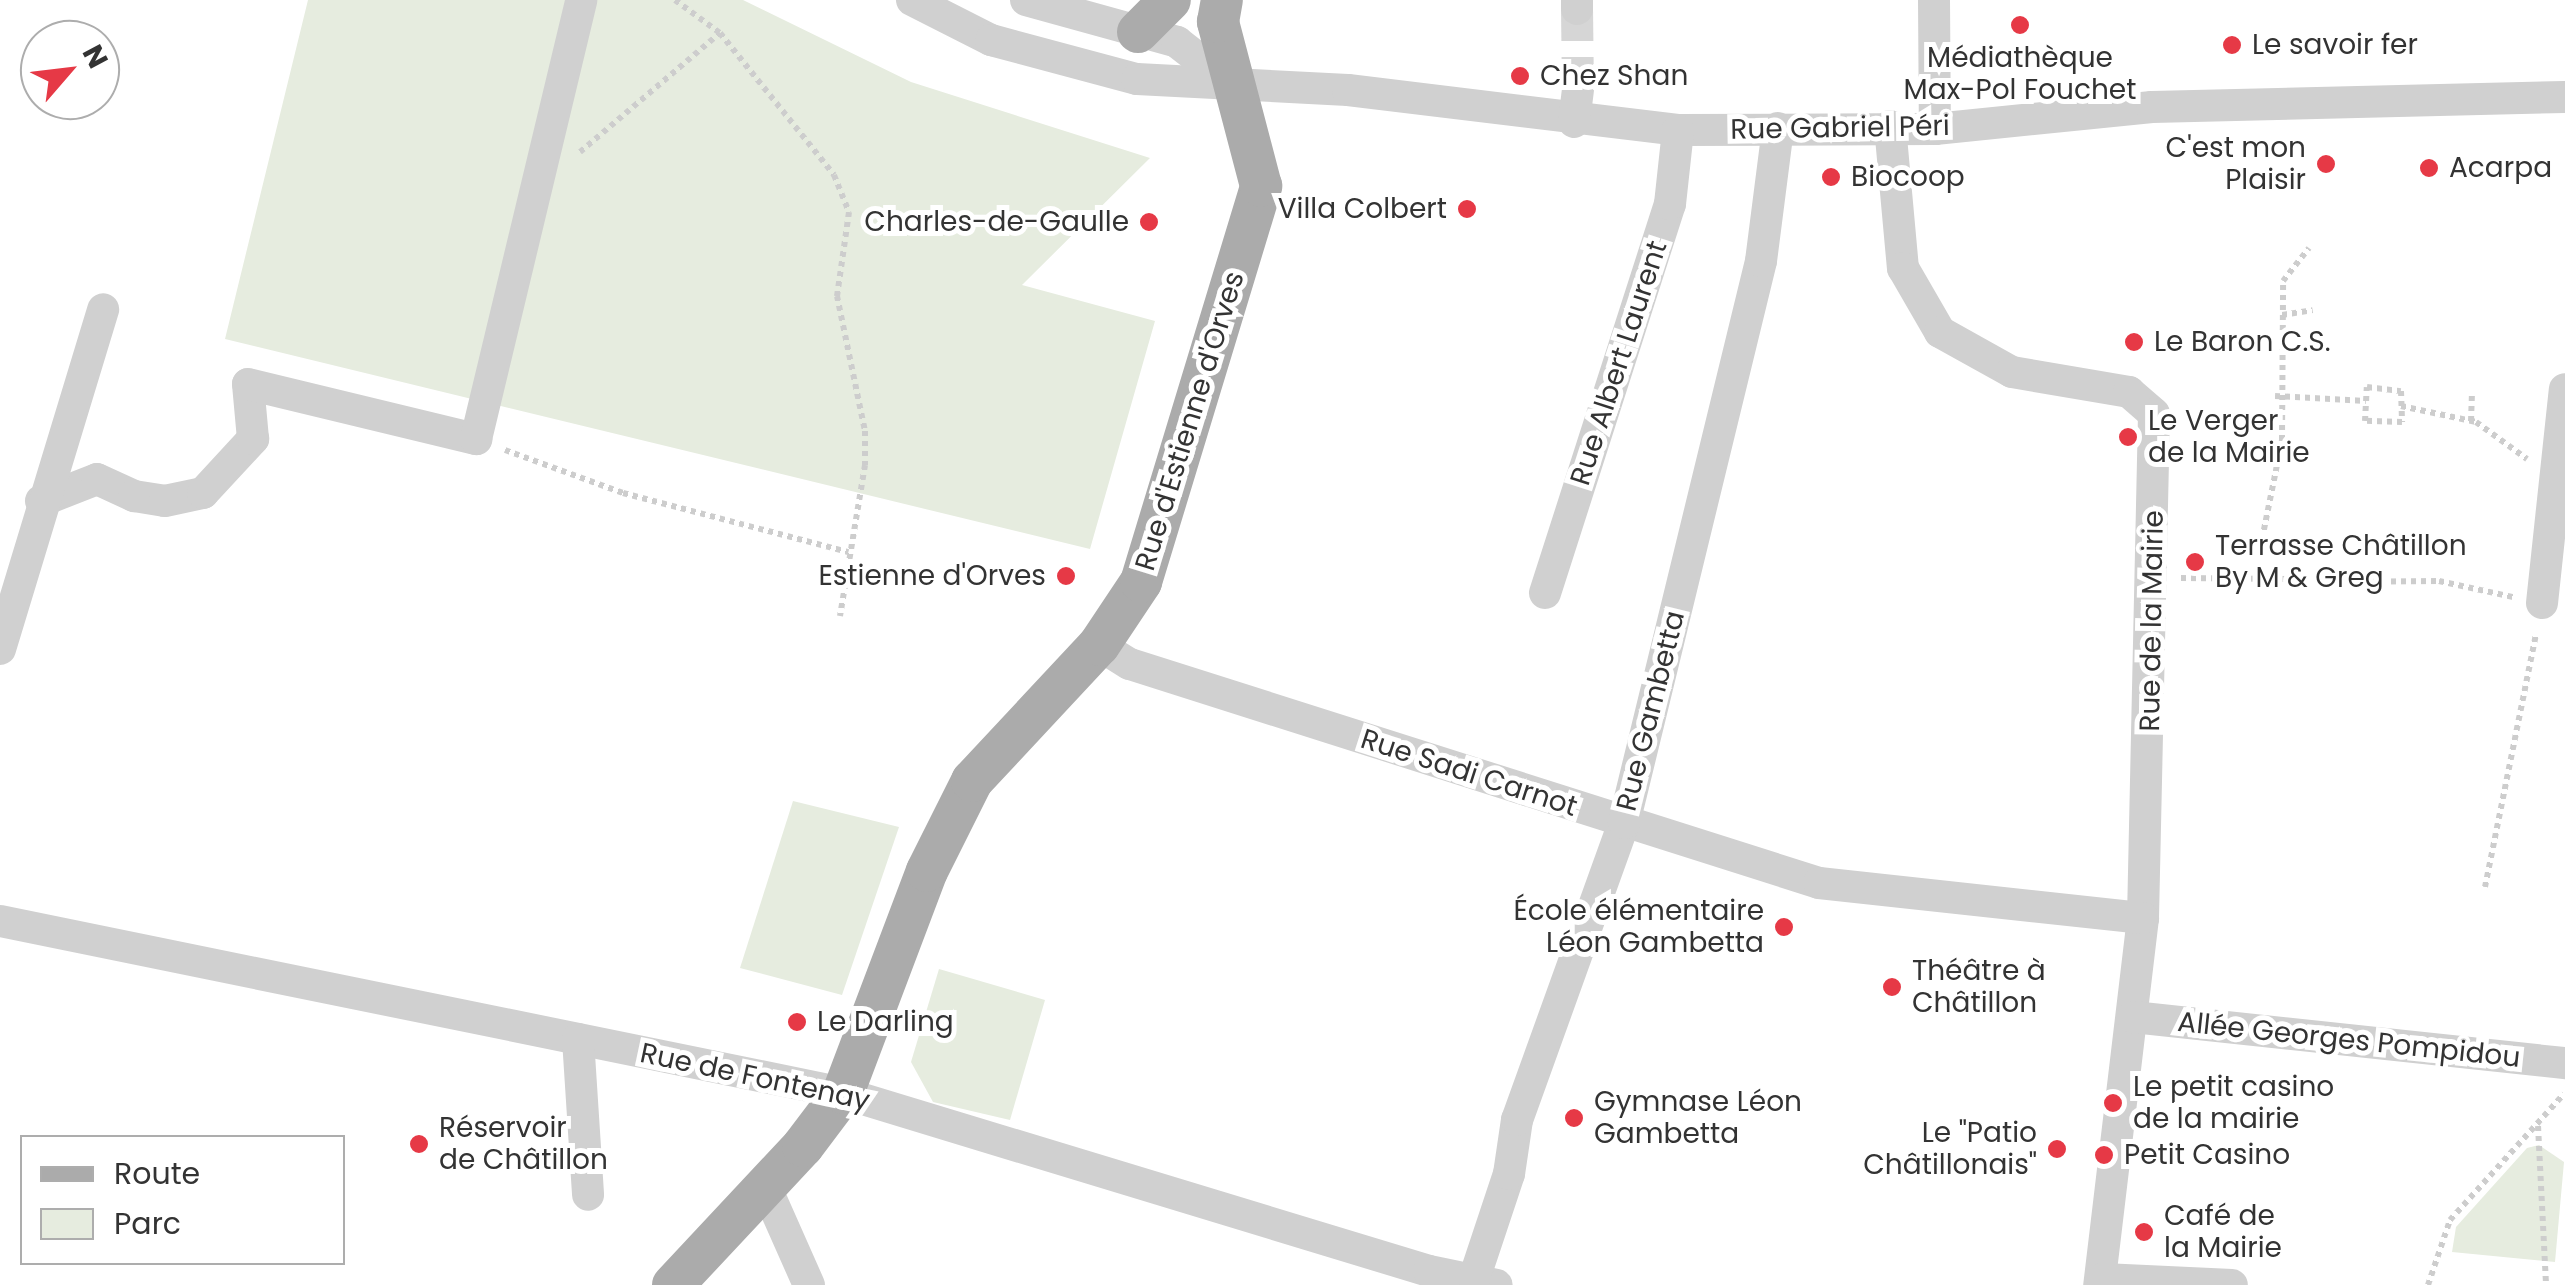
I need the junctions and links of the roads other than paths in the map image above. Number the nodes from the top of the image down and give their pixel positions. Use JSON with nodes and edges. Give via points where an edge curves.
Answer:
{"nodes":[{"id":1,"x":581,"y":0,"type":"edge"},
{"id":2,"x":912,"y":0,"type":"edge"},
{"id":3,"x":1026,"y":0,"type":"edge"},
{"id":4,"x":1170,"y":0,"type":"edge"},
{"id":5,"x":1222,"y":0,"type":"edge"},
{"id":6,"x":1934,"y":0,"type":"edge"},
{"id":7,"x":1138,"y":32,"type":"junction"},
{"id":8,"x":1236,"y":88,"type":"junction"},
{"id":9,"x":1578,"y":89,"type":"tunnel mouth"},
{"id":10,"x":2565,"y":97,"type":"edge"},
{"id":11,"x":1574,"y":122,"type":"junction"},
{"id":12,"x":1890,"y":126,"type":"junction"},
{"id":13,"x":1778,"y":128,"type":"junction"},
{"id":14,"x":1936,"y":129,"type":"junction"},
{"id":15,"x":1678,"y":130,"type":"junction"},
{"id":16,"x":103,"y":309,"type":"dead end"},
{"id":17,"x":2565,"y":389,"type":"edge"},
{"id":18,"x":41,"y":500,"type":"junction"},
{"id":19,"x":1545,"y":593,"type":"dead end"},
{"id":20,"x":2542,"y":603,"type":"road end"},
{"id":21,"x":1098,"y":645,"type":"junction"},
{"id":22,"x":0,"y":649,"type":"edge"},
{"id":23,"x":1624,"y":823,"type":"junction"},
{"id":24,"x":2144,"y":918,"type":"junction"},
{"id":25,"x":0,"y":921,"type":"edge"},
{"id":26,"x":2133,"y":1017,"type":"junction"},
{"id":27,"x":578,"y":1038,"type":"junction"},
{"id":28,"x":2565,"y":1063,"type":"edge"},
{"id":29,"x":844,"y":1093,"type":"junction"},
{"id":30,"x":766,"y":1188,"type":"junction"},
{"id":31,"x":588,"y":1195,"type":"dead end"},
{"id":32,"x":1486,"y":1282,"type":"edge"},
{"id":33,"x":2101,"y":1282,"type":"edge"},
{"id":34,"x":673,"y":1285,"type":"edge"},
{"id":35,"x":809,"y":1285,"type":"edge"},
{"id":36,"x":2232,"y":1285,"type":"edge"}],
"edges":[{"from":1,"to":18,"type":"street","via":[[476,439],[248,384],[252,439],[203,493],[165,501],[97,479]]},
{"from":2,"to":8,"type":"street","name":"Rue Gabriel Péri","via":[[991,40],[1137,79]]},
{"from":3,"to":7,"type":"street"},
{"from":4,"to":7,"type":"main road"},
{"from":5,"to":8,"type":"main road","name":"Rue d'Estienne d'Orves","via":[[1218,22]]},
{"from":6,"to":14,"type":"street"},
{"from":7,"to":8,"type":"street","via":[[1177,42]]},
{"from":8,"to":11,"type":"street","name":"Rue Gabriel Péri","via":[[1348,90]]},
{"from":8,"to":21,"type":"main road","name":"Rue d'Estienne d'Orves","via":[[1261,186],[1142,582]]},
{"from":9,"to":11,"type":"street"},
{"from":10,"to":14,"type":"street","name":"Rue Gabriel Péri","via":[[2152,107]]},
{"from":11,"to":15,"type":"street","name":"Rue Gabriel Péri"},
{"from":12,"to":13,"type":"street","name":"Rue Gabriel Péri"},
{"from":12,"to":14,"type":"street","name":"Rue Gabriel Péri"},
{"from":12,"to":24,"type":"street","name":"Rue de la Mairie","via":[[1904,268],[1940,332],[2012,372],[2116,388],[2150,406],[2154,578]]},
{"from":13,"to":15,"type":"street","name":"Rue Gabriel Péri"},
{"from":13,"to":23,"type":"street","name":"Rue Gambetta","via":[[1761,261]]},
{"from":15,"to":19,"type":"street","name":"Rue Albert Laurent","via":[[1670,204]]},
{"from":16,"to":18,"type":"street"},
{"from":17,"to":20,"type":"street"},
{"from":18,"to":22,"type":"street"},
{"from":21,"to":23,"type":"street","name":"Rue Sadi Carnot","via":[[1130,664]]},
{"from":21,"to":29,"type":"main road","name":"Rue d'Estienne d'Orves","via":[[972,781],[927,871]]},
{"from":23,"to":24,"type":"street","name":"Rue Sadi Carnot","via":[[1819,884]]},
{"from":23,"to":32,"type":"street","name":"Rue Gambetta","via":[[1516,1120]]},
{"from":24,"to":26,"type":"street","name":"Rue de la Mairie"},
{"from":25,"to":27,"type":"street","name":"Rue de Fontenay"},
{"from":26,"to":28,"type":"street","name":"Allée Georges Pompidou"},
{"from":26,"to":33,"type":"street","name":"Rue de la Mairie"},
{"from":27,"to":29,"type":"street","name":"Rue de Fontenay"},
{"from":27,"to":31,"type":"street"},
{"from":29,"to":30,"type":"main road","name":"Rue d'Estienne d'Orves"},
{"from":29,"to":32,"type":"street","name":"Rue de Fontenay"},
{"from":30,"to":34,"type":"main road","name":"Rue d'Estienne d'Orves"},
{"from":30,"to":35,"type":"street"},
{"from":33,"to":36,"type":"street"}]}
